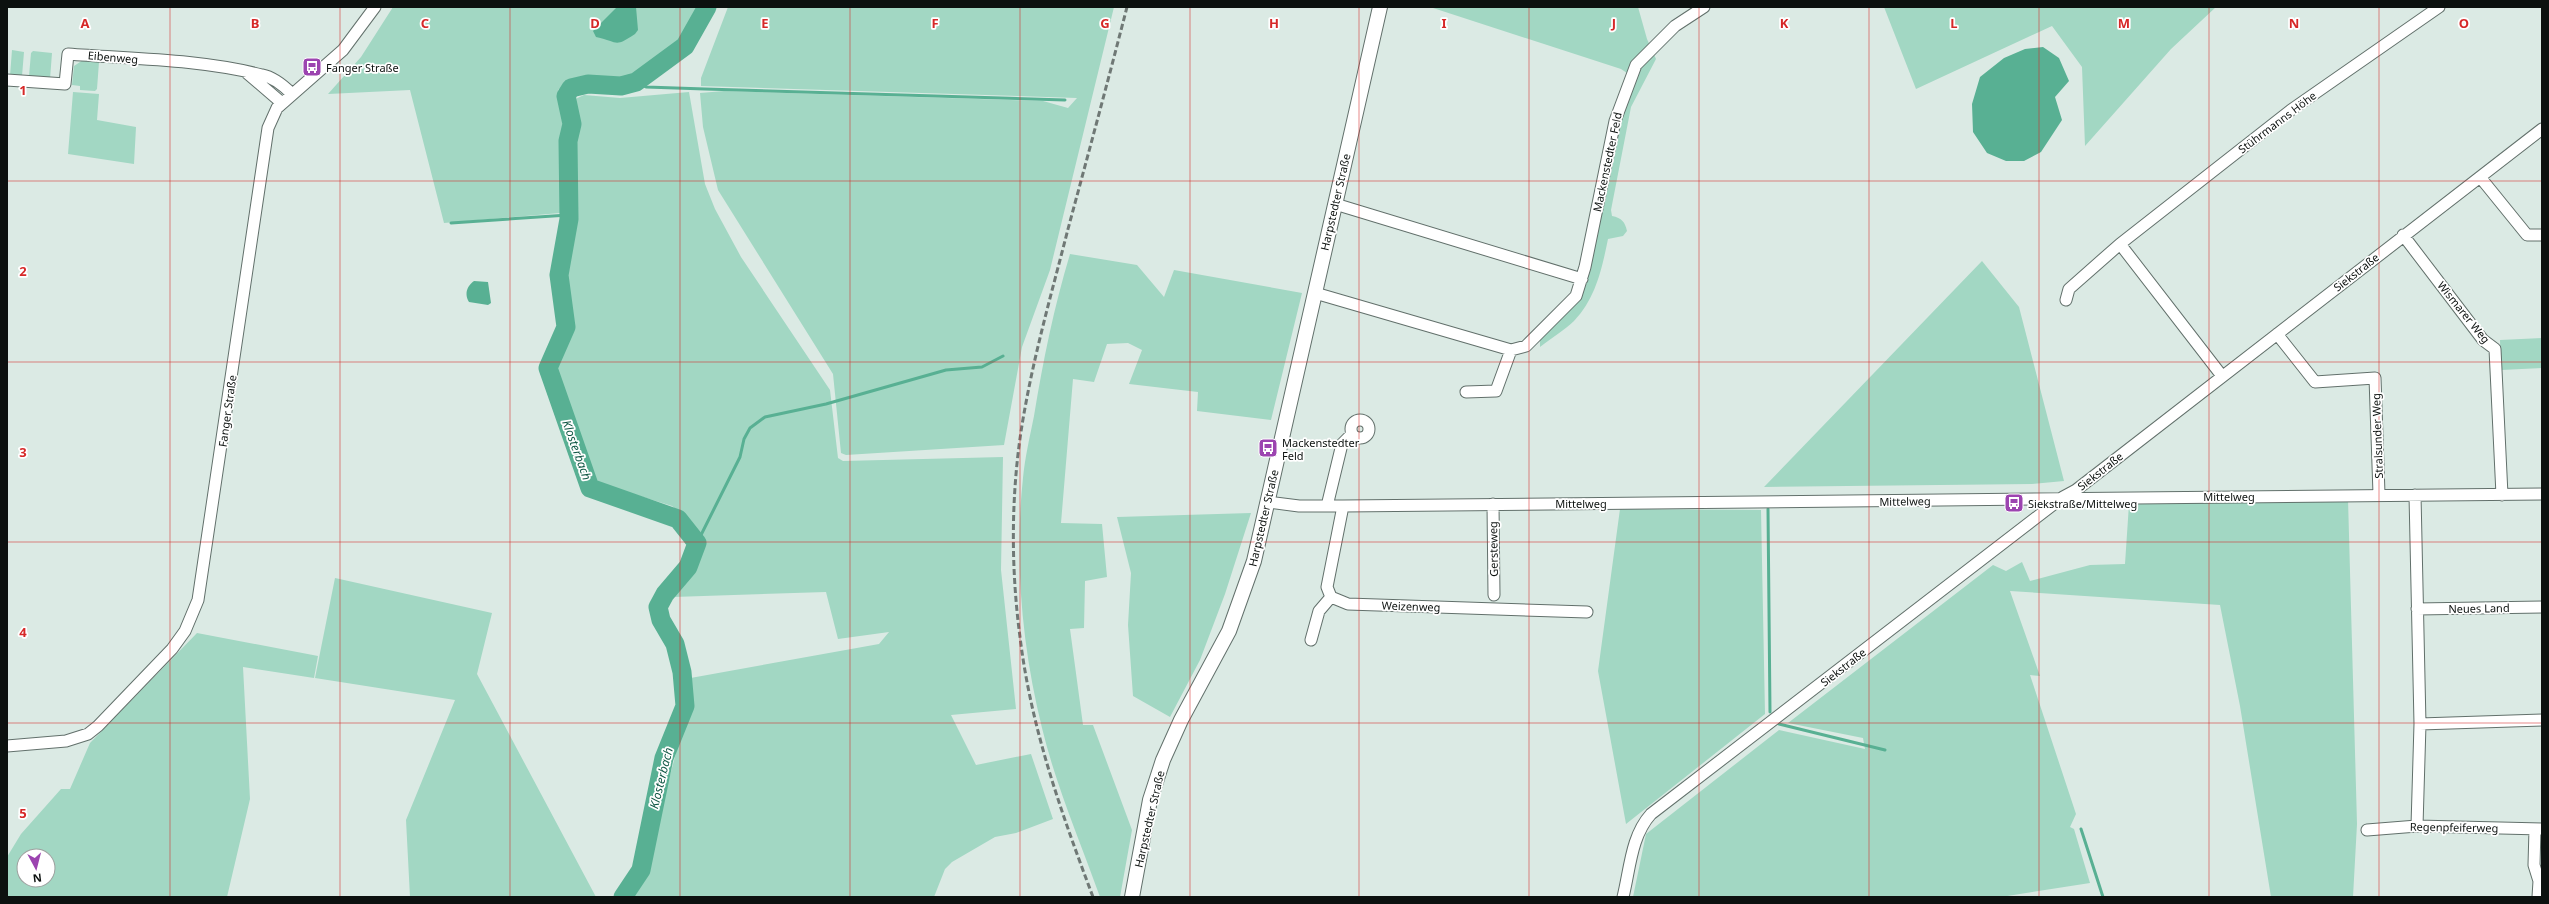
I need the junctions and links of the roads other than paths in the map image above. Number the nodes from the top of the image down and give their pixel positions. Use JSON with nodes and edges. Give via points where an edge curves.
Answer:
{"nodes":[{"id":1,"x":375,"y":7,"type":"edge"},
{"id":2,"x":1380,"y":7,"type":"edge"},
{"id":3,"x":1704,"y":7,"type":"edge"},
{"id":4,"x":2439,"y":7,"type":"edge"},
{"id":5,"x":246,"y":73,"type":"junction"},
{"id":6,"x":7,"y":80,"type":"edge"},
{"id":7,"x":292,"y":94,"type":"junction"},
{"id":8,"x":282,"y":103,"type":"junction"},
{"id":9,"x":2542,"y":129,"type":"edge"},
{"id":10,"x":2480,"y":177,"type":"junction"},
{"id":11,"x":1335,"y":204,"type":"junction"},
{"id":12,"x":2403,"y":235,"type":"junction"},
{"id":13,"x":2542,"y":235,"type":"edge"},
{"id":14,"x":2120,"y":244,"type":"junction"},
{"id":15,"x":1582,"y":279,"type":"junction"},
{"id":16,"x":1315,"y":293,"type":"junction"},
{"id":17,"x":2066,"y":300,"type":"dead end"},
{"id":18,"x":2277,"y":334,"type":"junction"},
{"id":19,"x":1511,"y":350,"type":"junction"},
{"id":20,"x":2222,"y":376,"type":"junction"},
{"id":21,"x":1466,"y":392,"type":"dead end"},
{"id":22,"x":1352,"y":434,"type":"dead end"},
{"id":23,"x":2379,"y":494,"type":"junction"},
{"id":24,"x":2542,"y":494,"type":"edge"},
{"id":25,"x":2415,"y":495,"type":"junction"},
{"id":26,"x":2502,"y":495,"type":"junction"},
{"id":27,"x":2063,"y":497,"type":"junction"},
{"id":28,"x":1268,"y":502,"type":"junction"},
{"id":29,"x":1493,"y":504,"type":"junction"},
{"id":30,"x":1327,"y":506,"type":"junction"},
{"id":31,"x":1344,"y":506,"type":"junction"},
{"id":32,"x":1494,"y":595,"type":"dead end"},
{"id":33,"x":1331,"y":597,"type":"junction"},
{"id":34,"x":2542,"y":607,"type":"edge"},
{"id":35,"x":2417,"y":609,"type":"junction"},
{"id":36,"x":1587,"y":612,"type":"dead end"},
{"id":37,"x":1311,"y":640,"type":"dead end"},
{"id":38,"x":2542,"y":720,"type":"edge"},
{"id":39,"x":2420,"y":724,"type":"junction"},
{"id":40,"x":7,"y":746,"type":"edge"},
{"id":41,"x":2417,"y":826,"type":"junction"},
{"id":42,"x":2538,"y":829,"type":"edge"},
{"id":43,"x":2367,"y":830,"type":"dead end"},
{"id":44,"x":1132,"y":897,"type":"edge"},
{"id":45,"x":1624,"y":897,"type":"edge"},
{"id":46,"x":2538,"y":897,"type":"edge"}],
"edges":[{"from":1,"to":7,"type":"street","name":"Fanger Straße","via":[[343,50]]},
{"from":2,"to":11,"type":"street","name":"Harpstedter Straße"},
{"from":3,"to":15,"type":"street","name":"Mackenstedter Feld","via":[[1675,26],[1636,65],[1614,121]]},
{"from":4,"to":14,"type":"street","name":"Stührmanns Höhe","via":[[2291,110]]},
{"from":5,"to":6,"type":"street","name":"Eibenweg","via":[[220,66],[68,54],[65,84]]},
{"from":5,"to":7,"type":"street","name":"Eibenweg","via":[[263,75],[282,84]]},
{"from":5,"to":8,"type":"street","name":"Eibenweg"},
{"from":7,"to":8,"type":"street","name":"Fanger Straße"},
{"from":8,"to":40,"type":"street","name":"Fanger Straße","via":[[274,113],[268,128],[195,611],[185,631],[172,648],[88,734],[56,743]]},
{"from":9,"to":10,"type":"street","name":"Siekstraße"},
{"from":10,"to":12,"type":"street","name":"Siekstraße"},
{"from":10,"to":13,"type":"street","via":[[2527,235]]},
{"from":11,"to":15,"type":"street"},
{"from":11,"to":16,"type":"street","name":"Harpstedter Straße"},
{"from":12,"to":18,"type":"street","name":"Siekstraße"},
{"from":12,"to":26,"type":"street","name":"Wismarer Weg","via":[[2483,340],[2495,349]]},
{"from":14,"to":17,"type":"street","name":"Stührmanns Höhe","via":[[2069,289]]},
{"from":14,"to":20,"type":"street"},
{"from":15,"to":19,"type":"street","name":"Mackenstedter Feld","via":[[1576,296],[1548,327],[1526,346]]},
{"from":16,"to":19,"type":"street"},
{"from":16,"to":28,"type":"street","name":"Harpstedter Straße"},
{"from":18,"to":20,"type":"street","name":"Siekstraße"},
{"from":18,"to":23,"type":"street","name":"Stralsunder Weg","via":[[2315,382],[2375,378]]},
{"from":19,"to":21,"type":"street","via":[[1496,391]]},
{"from":20,"to":27,"type":"street","name":"Siekstraße","via":[[2076,490]]},
{"from":22,"to":30,"type":"street","via":[[1342,444]]},
{"from":23,"to":25,"type":"street","name":"Mittelweg"},
{"from":23,"to":27,"type":"street","name":"Mittelweg"},
{"from":24,"to":26,"type":"street","name":"Mittelweg"},
{"from":25,"to":26,"type":"street","name":"Mittelweg"},
{"from":25,"to":35,"type":"street"},
{"from":27,"to":29,"type":"street","name":"Mittelweg","via":[[1911,501]]},
{"from":27,"to":45,"type":"street","name":"Siekstraße","via":[[1651,814],[1641,825]]},
{"from":28,"to":30,"type":"street","name":"Mittelweg"},
{"from":28,"to":44,"type":"street","name":"Harpstedter Straße","via":[[1254,561],[1229,631],[1181,720],[1158,775]]},
{"from":29,"to":31,"type":"street","name":"Mittelweg"},
{"from":29,"to":32,"type":"street","name":"Gersteweg"},
{"from":30,"to":31,"type":"street","name":"Mittelweg"},
{"from":31,"to":33,"type":"street","via":[[1327,578]]},
{"from":33,"to":36,"type":"street","name":"Weizenweg","via":[[1348,604]]},
{"from":33,"to":37,"type":"street","via":[[1319,611]]},
{"from":34,"to":35,"type":"street","name":"Neues Land"},
{"from":35,"to":39,"type":"street"},
{"from":38,"to":39,"type":"street"},
{"from":39,"to":41,"type":"street"},
{"from":41,"to":42,"type":"street","name":"Regenpfeiferweg"},
{"from":41,"to":43,"type":"street","name":"Regenpfeiferweg"},
{"from":42,"to":46,"type":"street","via":[[2534,864],[2539,881]]}]}
